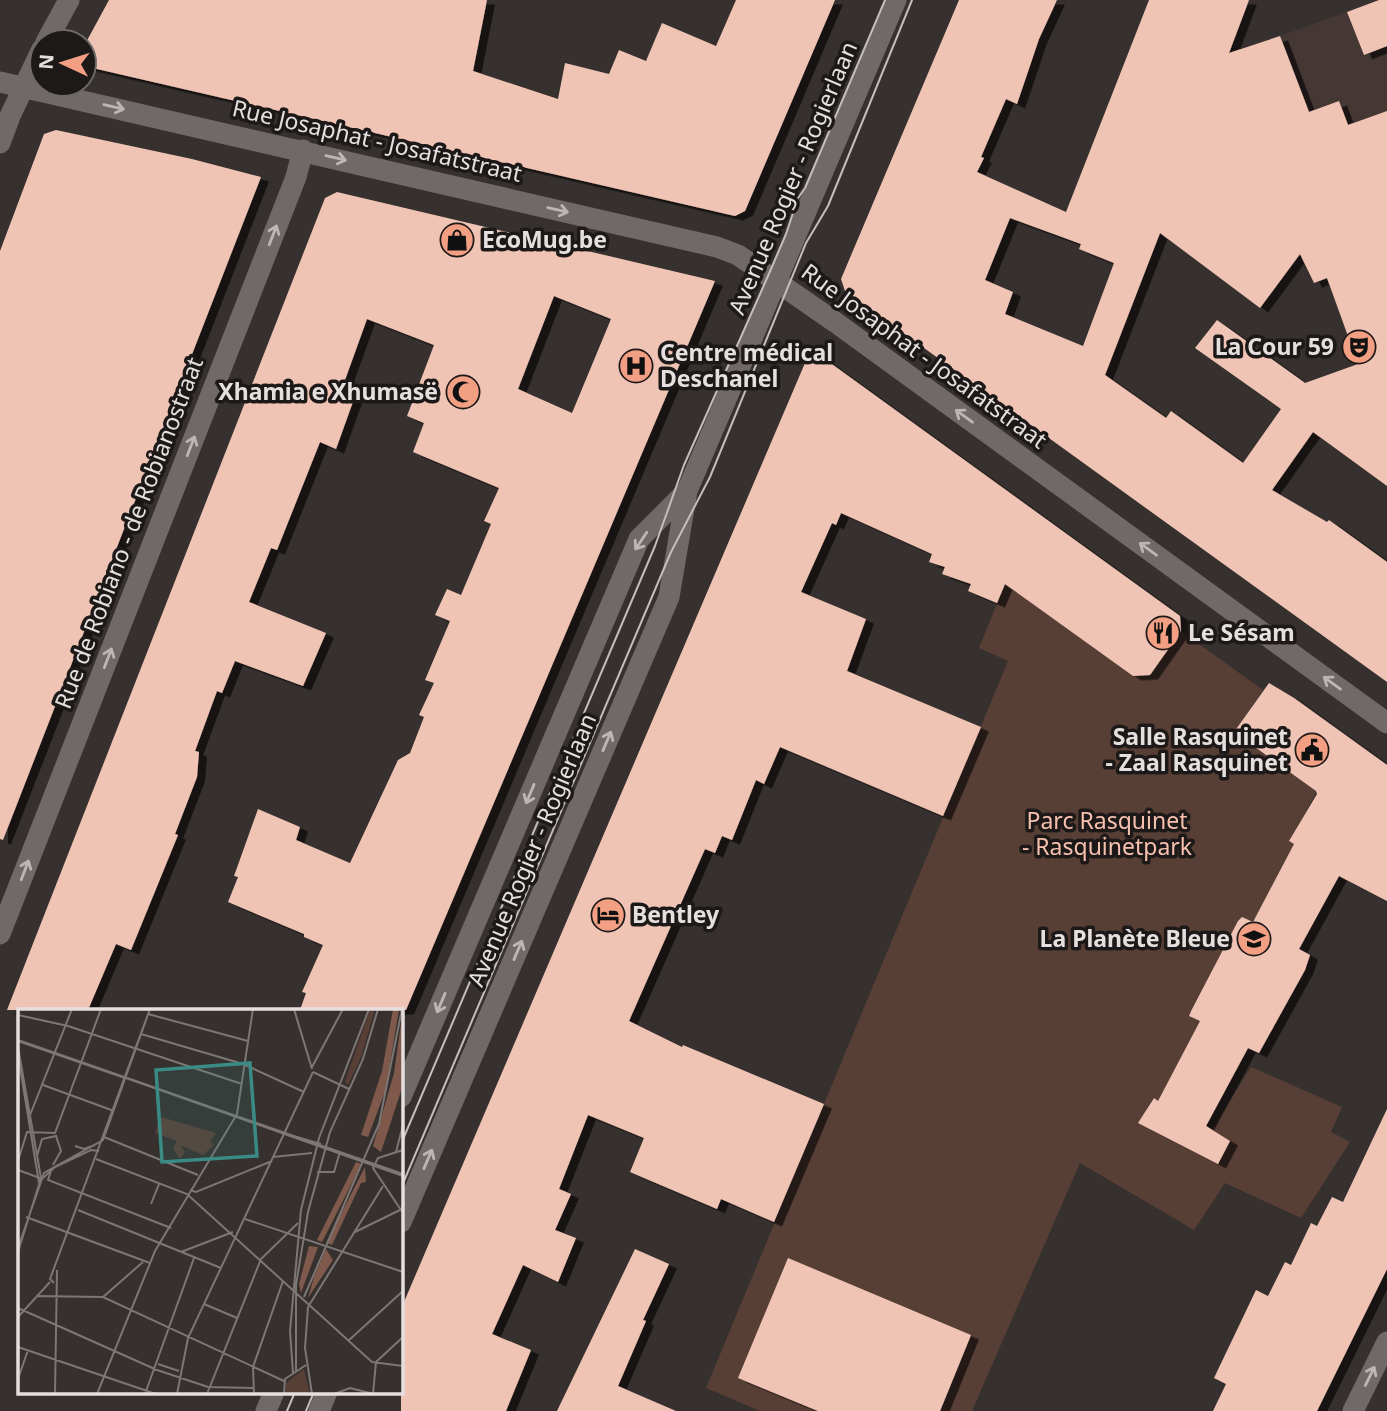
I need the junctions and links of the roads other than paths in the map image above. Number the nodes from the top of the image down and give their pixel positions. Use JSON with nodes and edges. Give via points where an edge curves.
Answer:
{"nodes":[{"id":1,"x":69,"y":0,"type":"edge"},
{"id":2,"x":896,"y":0,"type":"edge"},
{"id":3,"x":54,"y":28,"type":"edge"},
{"id":4,"x":28,"y":78,"type":"edge"},
{"id":5,"x":0,"y":82,"type":"edge"},
{"id":6,"x":24,"y":86,"type":"junction"},
{"id":7,"x":0,"y":143,"type":"edge"},
{"id":8,"x":303,"y":150,"type":"junction"},
{"id":9,"x":778,"y":283,"type":"junction"},
{"id":10,"x":687,"y":491,"type":"junction"},
{"id":11,"x":1387,"y":723,"type":"edge"},
{"id":12,"x":0,"y":934,"type":"edge"},
{"id":13,"x":402,"y":1095,"type":"edge"},
{"id":14,"x":402,"y":1220,"type":"edge"},
{"id":15,"x":1387,"y":1342,"type":"edge"},
{"id":16,"x":273,"y":1394,"type":"edge"},
{"id":17,"x":326,"y":1394,"type":"edge"},
{"id":18,"x":266,"y":1411,"type":"edge"},
{"id":19,"x":318,"y":1411,"type":"edge"},
{"id":20,"x":1353,"y":1411,"type":"edge"}],
"edges":[{"from":1,"to":3,"type":"street"},
{"from":2,"to":9,"type":"street","name":"Avenue Rogier - Rogierlaan"},
{"from":4,"to":6,"type":"street"},
{"from":5,"to":6,"type":"street","name":"Rue Josaphat - Josafatstraat"},
{"from":6,"to":7,"type":"street"},
{"from":6,"to":8,"type":"street","name":"Rue Josaphat - Josafatstraat","one_way":true},
{"from":8,"to":9,"type":"street","name":"Rue Josaphat - Josafatstraat","one_way":true,"via":[[717,247],[738,255]]},
{"from":12,"to":8,"type":"street","name":"Rue de Robiano - de Robianostraat","one_way":true},
{"from":9,"to":10,"type":"street","name":"Avenue Rogier - Rogierlaan"},
{"from":11,"to":9,"type":"street","name":"Rue Josaphat - Josafatstraat","one_way":true},
{"from":10,"to":13,"type":"street","name":"Avenue Rogier - Rogierlaan","one_way":true,"via":[[639,539]]},
{"from":14,"to":10,"type":"street","name":"Avenue Rogier - Rogierlaan","one_way":true,"via":[[668,597]]},
{"from":20,"to":15,"type":"street","one_way":true},
{"from":16,"to":18,"type":"street"},
{"from":17,"to":19,"type":"street"}]}
